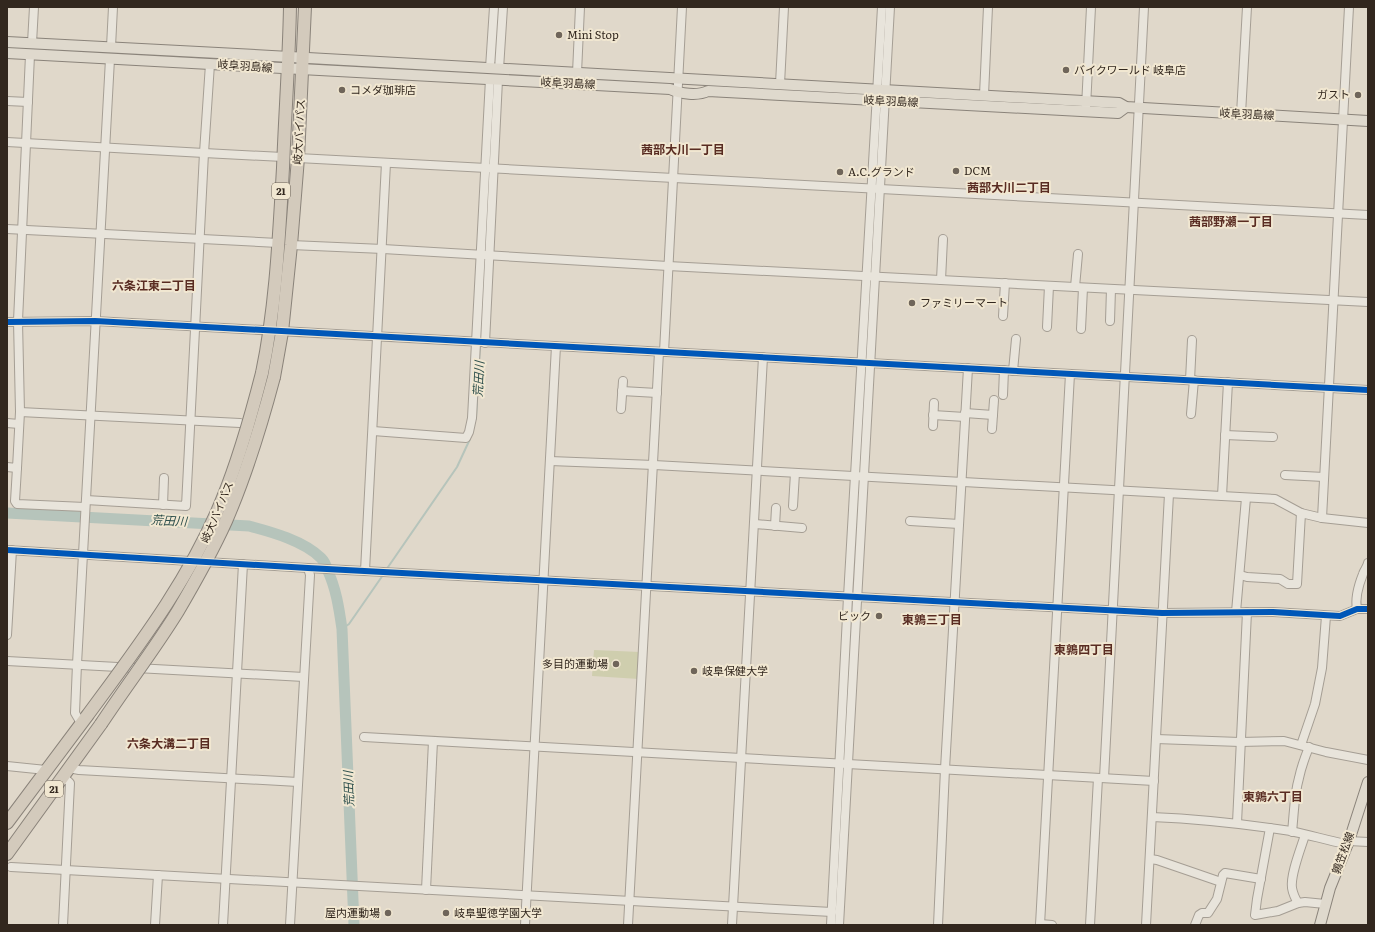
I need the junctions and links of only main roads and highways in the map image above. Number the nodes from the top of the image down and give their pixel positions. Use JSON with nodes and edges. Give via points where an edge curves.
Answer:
{"nodes":[{"id":1,"x":290,"y":7,"type":"edge"},
{"id":2,"x":305,"y":7,"type":"edge"},
{"id":3,"x":7,"y":42,"type":"edge"},
{"id":4,"x":7,"y":53,"type":"edge"},
{"id":5,"x":288,"y":63,"type":"junction"},
{"id":6,"x":303,"y":64,"type":"junction"},
{"id":7,"x":1126,"y":107,"type":"junction"},
{"id":8,"x":1368,"y":121,"type":"edge"},
{"id":9,"x":1368,"y":782,"type":"edge"},
{"id":10,"x":7,"y":823,"type":"edge"},
{"id":11,"x":7,"y":854,"type":"edge"},
{"id":12,"x":1320,"y":925,"type":"edge"}],
"edges":[{"from":1,"to":5,"type":"highway","name":"岐大バイパス","number":"21"},
{"from":2,"to":6,"type":"highway","name":"岐大バイパス","number":"21"},
{"from":3,"to":5,"type":"main road","name":"岐阜羽島線","via":[[111,47]]},
{"from":4,"to":5,"type":"main road","name":"岐阜羽島線","via":[[210,64]]},
{"from":5,"to":6,"type":"main road","name":"岐阜羽島線"},
{"from":5,"to":10,"type":"highway","name":"岐大バイパス","number":"21","bridge":true,"via":[[278,243],[270,331],[262,373],[240,452],[222,501],[187,571],[166,605]]},
{"from":6,"to":7,"type":"main road","name":"岐阜羽島線","via":[[495,68],[1119,103]]},
{"from":6,"to":7,"type":"main road","name":"岐阜羽島線","via":[[494,80],[670,89],[677,92],[708,91],[1118,113]]},
{"from":6,"to":11,"type":"highway","name":"岐大バイパス","number":"21","bridge":true,"via":[[298,158],[282,332],[274,377],[243,477],[214,545],[178,612]]},
{"from":7,"to":8,"type":"main road","name":"岐阜羽島線"},
{"from":9,"to":12,"type":"main road","name":"鶉笠松線"}]}
